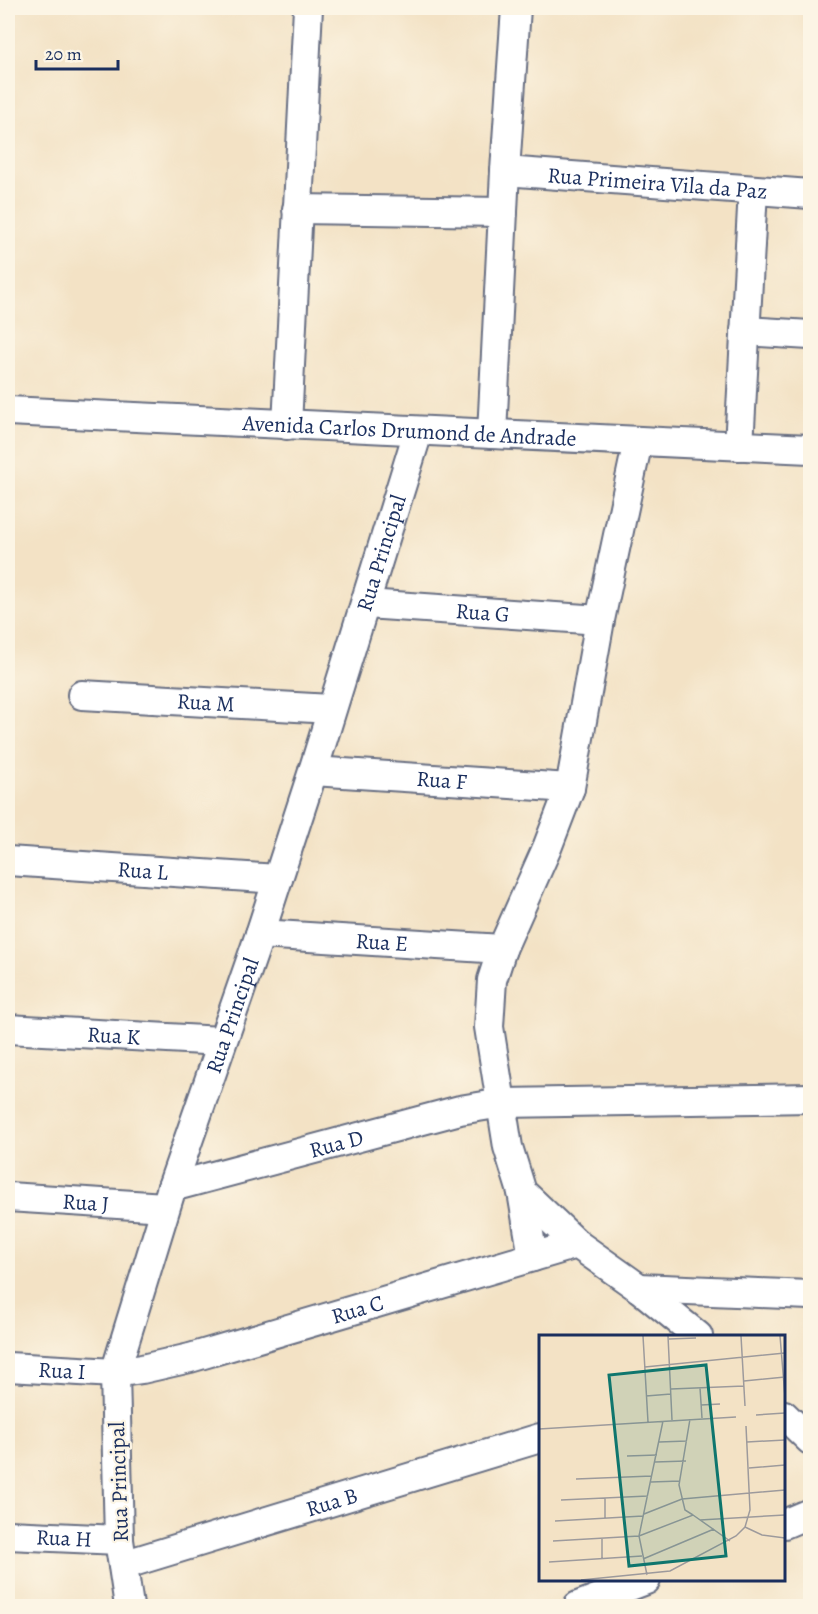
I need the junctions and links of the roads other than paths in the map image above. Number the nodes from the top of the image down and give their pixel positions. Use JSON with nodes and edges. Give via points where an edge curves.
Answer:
{"nodes":[{"id":1,"x":308,"y":8,"type":"edge"},
{"id":2,"x":516,"y":8,"type":"edge"},
{"id":3,"x":505,"y":171,"type":"junction"},
{"id":4,"x":753,"y":190,"type":"junction"},
{"id":5,"x":810,"y":194,"type":"edge"},
{"id":6,"x":297,"y":209,"type":"junction"},
{"id":7,"x":503,"y":212,"type":"junction"},
{"id":8,"x":745,"y":331,"type":"junction"},
{"id":9,"x":810,"y":335,"type":"edge"},
{"id":10,"x":8,"y":411,"type":"edge"},
{"id":11,"x":287,"y":425,"type":"junction"},
{"id":12,"x":418,"y":432,"type":"junction"},
{"id":13,"x":492,"y":434,"type":"junction"},
{"id":14,"x":638,"y":441,"type":"junction"},
{"id":15,"x":739,"y":446,"type":"junction"},
{"id":16,"x":810,"y":449,"type":"edge"},
{"id":17,"x":366,"y":604,"type":"junction"},
{"id":18,"x":600,"y":620,"type":"junction"},
{"id":19,"x":82,"y":694,"type":"dead end"},
{"id":20,"x":331,"y":709,"type":"junction"},
{"id":21,"x":313,"y":771,"type":"junction"},
{"id":22,"x":570,"y":788,"type":"junction"},
{"id":23,"x":8,"y":861,"type":"edge"},
{"id":24,"x":278,"y":879,"type":"junction"},
{"id":25,"x":260,"y":934,"type":"junction"},
{"id":26,"x":502,"y":949,"type":"junction"},
{"id":27,"x":8,"y":1029,"type":"edge"},
{"id":28,"x":221,"y":1041,"type":"junction"},
{"id":29,"x":810,"y":1098,"type":"edge"},
{"id":30,"x":502,"y":1103,"type":"junction"},
{"id":31,"x":522,"y":1192,"type":"junction"},
{"id":32,"x":8,"y":1197,"type":"edge"},
{"id":33,"x":169,"y":1197,"type":"junction"},
{"id":34,"x":587,"y":1251,"type":"junction"},
{"id":35,"x":533,"y":1257,"type":"junction"},
{"id":36,"x":639,"y":1288,"type":"junction"},
{"id":37,"x":810,"y":1295,"type":"edge"},
{"id":38,"x":690,"y":1332,"type":"edge"},
{"id":39,"x":8,"y":1367,"type":"edge"},
{"id":40,"x":115,"y":1373,"type":"junction"},
{"id":41,"x":785,"y":1417,"type":"edge"},
{"id":42,"x":539,"y":1438,"type":"edge"},
{"id":43,"x":810,"y":1440,"type":"edge"},
{"id":44,"x":810,"y":1513,"type":"edge"},
{"id":45,"x":785,"y":1523,"type":"edge"},
{"id":46,"x":8,"y":1535,"type":"edge"},
{"id":47,"x":121,"y":1552,"type":"junction"},
{"id":48,"x":643,"y":1581,"type":"edge"},
{"id":49,"x":129,"y":1606,"type":"edge"},
{"id":50,"x":578,"y":1606,"type":"edge"}],
"edges":[{"from":1,"to":6,"type":"street"},
{"from":2,"to":3,"type":"street"},
{"from":3,"to":4,"type":"street","name":"Rua Primeira Vila da Paz"},
{"from":3,"to":7,"type":"street"},
{"from":4,"to":5,"type":"street","name":"Rua Primeira Vila da Paz"},
{"from":4,"to":8,"type":"street"},
{"from":6,"to":7,"type":"street"},
{"from":6,"to":11,"type":"street"},
{"from":7,"to":13,"type":"street"},
{"from":8,"to":9,"type":"street"},
{"from":8,"to":15,"type":"street"},
{"from":10,"to":11,"type":"street","name":"Avenida Carlos Drumond de Andrade"},
{"from":11,"to":12,"type":"street","name":"Avenida Carlos Drumond de Andrade"},
{"from":12,"to":13,"type":"street","name":"Avenida Carlos Drumond de Andrade"},
{"from":12,"to":17,"type":"street","name":"Rua Principal"},
{"from":13,"to":14,"type":"street","name":"Avenida Carlos Drumond de Andrade"},
{"from":14,"to":15,"type":"street","name":"Avenida Carlos Drumond de Andrade"},
{"from":14,"to":18,"type":"street"},
{"from":15,"to":16,"type":"street","name":"Avenida Carlos Drumond de Andrade"},
{"from":17,"to":18,"type":"street","name":"Rua G"},
{"from":17,"to":20,"type":"street","name":"Rua Principal"},
{"from":18,"to":22,"type":"street"},
{"from":19,"to":20,"type":"street","name":"Rua M"},
{"from":20,"to":21,"type":"street","name":"Rua Principal"},
{"from":21,"to":22,"type":"street","name":"Rua F"},
{"from":21,"to":24,"type":"street","name":"Rua Principal"},
{"from":22,"to":26,"type":"street"},
{"from":23,"to":24,"type":"street","name":"Rua L"},
{"from":24,"to":25,"type":"street","name":"Rua Principal"},
{"from":25,"to":26,"type":"street","name":"Rua E"},
{"from":25,"to":28,"type":"street","name":"Rua Principal"},
{"from":26,"to":30,"type":"street","via":[[492,980],[489,1027]]},
{"from":27,"to":28,"type":"street","name":"Rua K"},
{"from":28,"to":33,"type":"street","name":"Rua Principal"},
{"from":29,"to":30,"type":"street","name":"Rua D"},
{"from":30,"to":31,"type":"street","via":[[508,1147]]},
{"from":30,"to":33,"type":"street","name":"Rua D","via":[[460,1110]]},
{"from":31,"to":34,"type":"street"},
{"from":31,"to":35,"type":"street"},
{"from":32,"to":33,"type":"street","name":"Rua J"},
{"from":33,"to":40,"type":"street","name":"Rua Principal"},
{"from":34,"to":35,"type":"street","name":"Rua C"},
{"from":34,"to":36,"type":"street"},
{"from":35,"to":40,"type":"street","name":"Rua C","via":[[189,1358]]},
{"from":36,"to":37,"type":"street"},
{"from":36,"to":38,"type":"street"},
{"from":39,"to":40,"type":"street","name":"Rua I"},
{"from":40,"to":47,"type":"street","name":"Rua Principal"},
{"from":41,"to":43,"type":"street"},
{"from":42,"to":47,"type":"street","name":"Rua B"},
{"from":44,"to":45,"type":"street"},
{"from":46,"to":47,"type":"street","name":"Rua H"},
{"from":47,"to":49,"type":"street","name":"Rua Principal"},
{"from":48,"to":50,"type":"street"}]}
